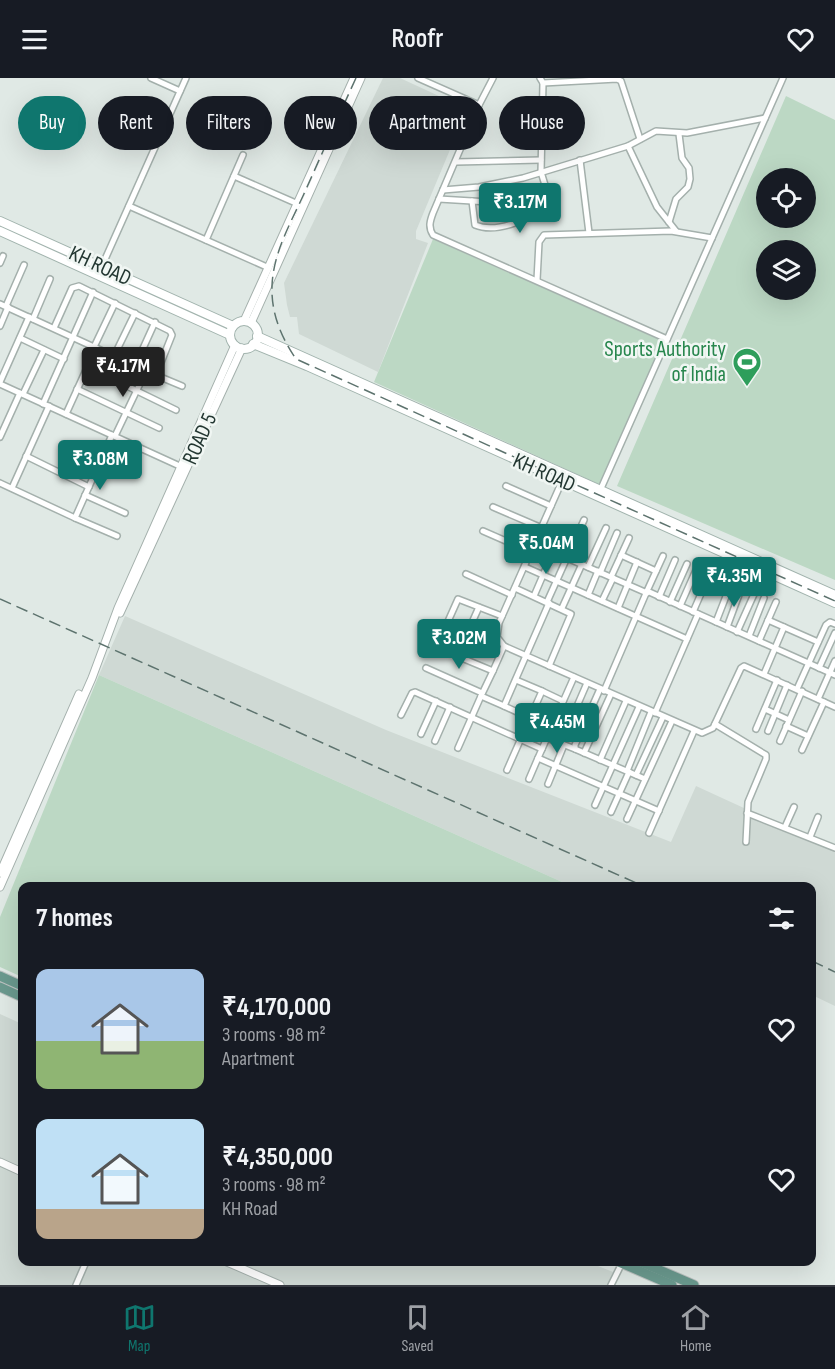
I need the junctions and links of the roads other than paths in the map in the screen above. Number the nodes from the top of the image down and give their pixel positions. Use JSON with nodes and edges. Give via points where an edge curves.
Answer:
{"nodes":[{"id":1,"x":151,"y":78,"type":"edge"},
{"id":2,"x":186,"y":78,"type":"edge"},
{"id":3,"x":354,"y":78,"type":"edge"},
{"id":4,"x":361,"y":78,"type":"edge"},
{"id":5,"x":418,"y":78,"type":"edge"},
{"id":6,"x":493,"y":78,"type":"edge"},
{"id":7,"x":608,"y":78,"type":"edge"},
{"id":8,"x":618,"y":78,"type":"edge"},
{"id":9,"x":783,"y":78,"type":"edge"},
{"id":10,"x":573,"y":79,"type":"edge"},
{"id":11,"x":542,"y":80,"type":"edge"},
{"id":12,"x":180,"y":91,"type":"junction"},
{"id":13,"x":459,"y":96,"type":"edge"},
{"id":14,"x":484,"y":96,"type":"edge"},
{"id":15,"x":765,"y":118,"type":"junction"},
{"id":16,"x":679,"y":134,"type":"junction"},
{"id":17,"x":640,"y":139,"type":"junction"},
{"id":18,"x":628,"y":146,"type":"junction"},
{"id":19,"x":461,"y":150,"type":"edge"},
{"id":20,"x":243,"y":154,"type":"dead end"},
{"id":21,"x":541,"y":160,"type":"junction"},
{"id":22,"x":580,"y":160,"type":"junction"},
{"id":23,"x":456,"y":162,"type":"junction"},
{"id":24,"x":541,"y":172,"type":"junction"},
{"id":25,"x":234,"y":177,"type":"junction"},
{"id":26,"x":546,"y":189,"type":"junction"},
{"id":27,"x":443,"y":190,"type":"junction"},
{"id":28,"x":439,"y":199,"type":"junction"},
{"id":29,"x":472,"y":201,"type":"junction"},
{"id":30,"x":298,"y":204,"type":"junction"},
{"id":31,"x":129,"y":206,"type":"junction"},
{"id":32,"x":0,"y":221,"type":"edge"},
{"id":33,"x":669,"y":222,"type":"junction"},
{"id":34,"x":0,"y":231,"type":"edge"},
{"id":35,"x":676,"y":231,"type":"junction"},
{"id":36,"x":590,"y":233,"type":"junction"},
{"id":37,"x":712,"y":238,"type":"junction"},
{"id":38,"x":206,"y":240,"type":"junction"},
{"id":39,"x":3,"y":256,"type":"dead end"},
{"id":40,"x":0,"y":264,"type":"edge"},
{"id":41,"x":24,"y":265,"type":"dead end"},
{"id":42,"x":102,"y":266,"type":"junction"},
{"id":43,"x":269,"y":268,"type":"junction"},
{"id":44,"x":50,"y":279,"type":"dead end"},
{"id":45,"x":537,"y":280,"type":"junction"},
{"id":46,"x":93,"y":292,"type":"junction"},
{"id":47,"x":116,"y":303,"type":"junction"},
{"id":48,"x":5,"y":306,"type":"edge"},
{"id":49,"x":135,"y":312,"type":"junction"},
{"id":50,"x":31,"y":318,"type":"junction"},
{"id":51,"x":155,"y":322,"type":"junction"},
{"id":52,"x":248,"y":322,"type":"junction"},
{"id":53,"x":0,"y":326,"type":"edge"},
{"id":54,"x":233,"y":326,"type":"junction"},
{"id":55,"x":54,"y":328,"type":"junction"},
{"id":56,"x":230,"y":335,"type":"junction"},
{"id":57,"x":257,"y":336,"type":"junction"},
{"id":58,"x":20,"y":338,"type":"junction"},
{"id":59,"x":73,"y":338,"type":"junction"},
{"id":60,"x":667,"y":339,"type":"junction"},
{"id":61,"x":253,"y":344,"type":"junction"},
{"id":62,"x":238,"y":346,"type":"junction"},
{"id":63,"x":95,"y":348,"type":"junction"},
{"id":64,"x":44,"y":350,"type":"junction"},
{"id":65,"x":114,"y":356,"type":"junction"},
{"id":66,"x":64,"y":359,"type":"junction"},
{"id":67,"x":135,"y":366,"type":"junction"},
{"id":68,"x":88,"y":367,"type":"junction"},
{"id":69,"x":146,"y":371,"type":"junction"},
{"id":70,"x":156,"y":375,"type":"junction"},
{"id":71,"x":0,"y":383,"type":"edge"},
{"id":72,"x":182,"y":386,"type":"dead end"},
{"id":73,"x":77,"y":389,"type":"junction"},
{"id":74,"x":137,"y":391,"type":"junction"},
{"id":75,"x":21,"y":394,"type":"junction"},
{"id":76,"x":46,"y":405,"type":"junction"},
{"id":77,"x":176,"y":410,"type":"dead end"},
{"id":78,"x":126,"y":412,"type":"junction"},
{"id":79,"x":66,"y":414,"type":"junction"},
{"id":80,"x":159,"y":428,"type":"dead end"},
{"id":81,"x":0,"y":436,"type":"edge"},
{"id":82,"x":114,"y":436,"type":"junction"},
{"id":83,"x":26,"y":456,"type":"junction"},
{"id":84,"x":184,"y":468,"type":"junction"},
{"id":85,"x":564,"y":478,"type":"junction"},
{"id":86,"x":0,"y":483,"type":"edge"},
{"id":87,"x":506,"y":486,"type":"dead end"},
{"id":88,"x":89,"y":487,"type":"junction"},
{"id":89,"x":12,"y":489,"type":"junction"},
{"id":90,"x":599,"y":494,"type":"junction"},
{"id":91,"x":85,"y":495,"type":"junction"},
{"id":92,"x":551,"y":506,"type":"junction"},
{"id":93,"x":493,"y":507,"type":"dead end"},
{"id":94,"x":125,"y":513,"type":"dead end"},
{"id":95,"x":75,"y":518,"type":"junction"},
{"id":96,"x":584,"y":520,"type":"dead end"},
{"id":97,"x":542,"y":528,"type":"junction"},
{"id":98,"x":606,"y":528,"type":"dead end"},
{"id":99,"x":483,"y":531,"type":"dead end"},
{"id":100,"x":617,"y":534,"type":"dead end"},
{"id":101,"x":117,"y":536,"type":"dead end"},
{"id":102,"x":628,"y":538,"type":"dead end"},
{"id":103,"x":535,"y":543,"type":"junction"},
{"id":104,"x":531,"y":552,"type":"junction"},
{"id":105,"x":553,"y":552,"type":"junction"},
{"id":106,"x":621,"y":555,"type":"junction"},
{"id":107,"x":663,"y":556,"type":"dead end"},
{"id":108,"x":567,"y":558,"type":"junction"},
{"id":109,"x":675,"y":560,"type":"dead end"},
{"id":110,"x":637,"y":562,"type":"junction"},
{"id":111,"x":687,"y":564,"type":"dead end"},
{"id":112,"x":585,"y":566,"type":"junction"},
{"id":113,"x":525,"y":567,"type":"junction"},
{"id":114,"x":696,"y":570,"type":"dead end"},
{"id":115,"x":656,"y":571,"type":"junction"},
{"id":116,"x":599,"y":572,"type":"junction"},
{"id":117,"x":710,"y":573,"type":"dead end"},
{"id":118,"x":466,"y":574,"type":"dead end"},
{"id":119,"x":543,"y":575,"type":"junction"},
{"id":120,"x":612,"y":577,"type":"junction"},
{"id":121,"x":557,"y":581,"type":"junction"},
{"id":122,"x":627,"y":585,"type":"junction"},
{"id":123,"x":730,"y":586,"type":"dead end"},
{"id":124,"x":572,"y":587,"type":"junction"},
{"id":125,"x":515,"y":588,"type":"junction"},
{"id":126,"x":647,"y":592,"type":"junction"},
{"id":127,"x":740,"y":592,"type":"dead end"},
{"id":128,"x":755,"y":592,"type":"dead end"},
{"id":129,"x":512,"y":595,"type":"junction"},
{"id":130,"x":588,"y":595,"type":"junction"},
{"id":131,"x":835,"y":595,"type":"edge"},
{"id":132,"x":534,"y":596,"type":"junction"},
{"id":133,"x":659,"y":597,"type":"junction"},
{"id":134,"x":764,"y":598,"type":"dead end"},
{"id":135,"x":602,"y":601,"type":"junction"},
{"id":136,"x":670,"y":602,"type":"junction"},
{"id":137,"x":776,"y":602,"type":"dead end"},
{"id":138,"x":548,"y":603,"type":"junction"},
{"id":139,"x":835,"y":603,"type":"edge"},
{"id":140,"x":680,"y":606,"type":"junction"},
{"id":141,"x":479,"y":608,"type":"junction"},
{"id":142,"x":561,"y":608,"type":"junction"},
{"id":143,"x":618,"y":608,"type":"junction"},
{"id":144,"x":695,"y":613,"type":"junction"},
{"id":145,"x":502,"y":616,"type":"junction"},
{"id":146,"x":636,"y":616,"type":"junction"},
{"id":147,"x":768,"y":620,"type":"junction"},
{"id":148,"x":716,"y":622,"type":"junction"},
{"id":149,"x":835,"y":624,"type":"edge"},
{"id":150,"x":727,"y":627,"type":"junction"},
{"id":151,"x":784,"y":627,"type":"junction"},
{"id":152,"x":738,"y":632,"type":"junction"},
{"id":153,"x":835,"y":633,"type":"edge"},
{"id":154,"x":748,"y":636,"type":"junction"},
{"id":155,"x":687,"y":639,"type":"junction"},
{"id":156,"x":759,"y":641,"type":"junction"},
{"id":157,"x":818,"y":642,"type":"junction"},
{"id":158,"x":504,"y":646,"type":"junction"},
{"id":159,"x":776,"y":648,"type":"junction"},
{"id":160,"x":458,"y":656,"type":"junction"},
{"id":161,"x":526,"y":656,"type":"junction"},
{"id":162,"x":835,"y":662,"type":"edge"},
{"id":163,"x":809,"y":663,"type":"junction"},
{"id":164,"x":96,"y":664,"type":"junction"},
{"id":165,"x":549,"y":666,"type":"junction"},
{"id":166,"x":426,"y":668,"type":"dead end"},
{"id":167,"x":819,"y":668,"type":"junction"},
{"id":168,"x":493,"y":671,"type":"junction"},
{"id":169,"x":764,"y":674,"type":"junction"},
{"id":170,"x":833,"y":674,"type":"edge"},
{"id":171,"x":574,"y":677,"type":"junction"},
{"id":172,"x":516,"y":680,"type":"junction"},
{"id":173,"x":777,"y":680,"type":"junction"},
{"id":174,"x":587,"y":683,"type":"junction"},
{"id":175,"x":787,"y":685,"type":"junction"},
{"id":176,"x":602,"y":690,"type":"junction"},
{"id":177,"x":799,"y":690,"type":"junction"},
{"id":178,"x":542,"y":691,"type":"junction"},
{"id":179,"x":610,"y":694,"type":"junction"},
{"id":180,"x":482,"y":695,"type":"junction"},
{"id":181,"x":626,"y":700,"type":"junction"},
{"id":182,"x":821,"y":700,"type":"junction"},
{"id":183,"x":436,"y":701,"type":"junction"},
{"id":184,"x":563,"y":701,"type":"junction"},
{"id":185,"x":504,"y":706,"type":"junction"},
{"id":186,"x":639,"y":706,"type":"junction"},
{"id":187,"x":450,"y":707,"type":"junction"},
{"id":188,"x":835,"y":707,"type":"edge"},
{"id":189,"x":765,"y":709,"type":"junction"},
{"id":190,"x":653,"y":713,"type":"junction"},
{"id":191,"x":775,"y":714,"type":"junction"},
{"id":192,"x":401,"y":715,"type":"dead end"},
{"id":193,"x":472,"y":717,"type":"junction"},
{"id":194,"x":663,"y":717,"type":"junction"},
{"id":195,"x":530,"y":718,"type":"junction"},
{"id":196,"x":672,"y":721,"type":"junction"},
{"id":197,"x":788,"y":723,"type":"junction"},
{"id":198,"x":715,"y":724,"type":"junction"},
{"id":199,"x":756,"y":729,"type":"dead end"},
{"id":200,"x":694,"y":731,"type":"junction"},
{"id":201,"x":768,"y":731,"type":"dead end"},
{"id":202,"x":421,"y":734,"type":"dead end"},
{"id":203,"x":808,"y":736,"type":"junction"},
{"id":204,"x":547,"y":738,"type":"junction"},
{"id":205,"x":521,"y":739,"type":"junction"},
{"id":206,"x":435,"y":741,"type":"dead end"},
{"id":207,"x":780,"y":741,"type":"dead end"},
{"id":208,"x":562,"y":744,"type":"junction"},
{"id":209,"x":458,"y":748,"type":"dead end"},
{"id":210,"x":542,"y":748,"type":"junction"},
{"id":211,"x":575,"y":749,"type":"junction"},
{"id":212,"x":802,"y":750,"type":"dead end"},
{"id":213,"x":584,"y":753,"type":"junction"},
{"id":214,"x":538,"y":758,"type":"junction"},
{"id":215,"x":600,"y":760,"type":"junction"},
{"id":216,"x":556,"y":765,"type":"junction"},
{"id":217,"x":614,"y":766,"type":"junction"},
{"id":218,"x":507,"y":770,"type":"dead end"},
{"id":219,"x":628,"y":772,"type":"junction"},
{"id":220,"x":636,"y":775,"type":"junction"},
{"id":221,"x":529,"y":779,"type":"dead end"},
{"id":222,"x":645,"y":779,"type":"junction"},
{"id":223,"x":548,"y":784,"type":"dead end"},
{"id":224,"x":603,"y":786,"type":"junction"},
{"id":225,"x":618,"y":794,"type":"junction"},
{"id":226,"x":635,"y":801,"type":"junction"},
{"id":227,"x":595,"y":805,"type":"dead end"},
{"id":228,"x":794,"y":807,"type":"dead end"},
{"id":229,"x":611,"y":812,"type":"dead end"},
{"id":230,"x":659,"y":812,"type":"junction"},
{"id":231,"x":747,"y":813,"type":"junction"},
{"id":232,"x":818,"y":817,"type":"dead end"},
{"id":233,"x":627,"y":819,"type":"dead end"},
{"id":234,"x":785,"y":827,"type":"junction"},
{"id":235,"x":649,"y":833,"type":"dead end"},
{"id":236,"x":810,"y":837,"type":"junction"},
{"id":237,"x":746,"y":842,"type":"dead end"},
{"id":238,"x":835,"y":848,"type":"edge"},
{"id":239,"x":0,"y":873,"type":"edge"},
{"id":240,"x":0,"y":888,"type":"edge"},
{"id":241,"x":0,"y":976,"type":"edge"},
{"id":242,"x":18,"y":984,"type":"edge"},
{"id":243,"x":0,"y":987,"type":"edge"},
{"id":244,"x":18,"y":995,"type":"edge"},
{"id":245,"x":0,"y":1162,"type":"edge"},
{"id":246,"x":18,"y":1170,"type":"edge"},
{"id":247,"x":84,"y":1266,"type":"edge"},
{"id":248,"x":236,"y":1266,"type":"edge"},
{"id":249,"x":619,"y":1266,"type":"edge"},
{"id":250,"x":630,"y":1266,"type":"edge"},
{"id":251,"x":651,"y":1266,"type":"edge"},
{"id":252,"x":75,"y":1285,"type":"edge"},
{"id":253,"x":280,"y":1285,"type":"edge"},
{"id":254,"x":611,"y":1285,"type":"edge"},
{"id":255,"x":672,"y":1285,"type":"edge"},
{"id":256,"x":693,"y":1285,"type":"edge"}],
"edges":[{"from":1,"to":12,"type":"street"},
{"from":2,"to":12,"type":"street"},
{"from":3,"to":30,"type":"street"},
{"from":4,"to":52,"type":"street"},
{"from":5,"to":13,"type":"street"},
{"from":6,"to":14,"type":"street"},
{"from":7,"to":8,"type":"street"},
{"from":7,"to":10,"type":"street"},
{"from":8,"to":17,"type":"street"},
{"from":9,"to":15,"type":"street"},
{"from":10,"to":11,"type":"street"},
{"from":11,"to":21,"type":"street"},
{"from":12,"to":31,"type":"street"},
{"from":15,"to":16,"type":"street"},
{"from":15,"to":37,"type":"street"},
{"from":16,"to":17,"type":"street","via":[[657,131]]},
{"from":16,"to":33,"type":"street","via":[[690,180],[676,199]]},
{"from":17,"to":18,"type":"street"},
{"from":18,"to":22,"type":"street"},
{"from":18,"to":33,"type":"street","via":[[652,198]]},
{"from":19,"to":23,"type":"street"},
{"from":20,"to":25,"type":"street"},
{"from":21,"to":23,"type":"street"},
{"from":21,"to":24,"type":"street"},
{"from":22,"to":24,"type":"street"},
{"from":22,"to":36,"type":"street"},
{"from":23,"to":27,"type":"street"},
{"from":24,"to":26,"type":"street"},
{"from":24,"to":27,"type":"street","via":[[489,185]]},
{"from":25,"to":30,"type":"street"},
{"from":25,"to":38,"type":"street"},
{"from":26,"to":29,"type":"street","via":[[505,203]]},
{"from":26,"to":29,"type":"street","via":[[547,205],[508,226],[477,226]]},
{"from":27,"to":28,"type":"street"},
{"from":28,"to":29,"type":"street"},
{"from":28,"to":45,"type":"street","via":[[430,226],[433,235]]},
{"from":30,"to":43,"type":"street"},
{"from":31,"to":38,"type":"street"},
{"from":31,"to":42,"type":"street"},
{"from":32,"to":42,"type":"main road","name":"KH ROAD"},
{"from":33,"to":35,"type":"street"},
{"from":34,"to":56,"type":"main road","name":"KH ROAD"},
{"from":35,"to":36,"type":"street"},
{"from":35,"to":37,"type":"street"},
{"from":36,"to":45,"type":"street","via":[[541,238]]},
{"from":37,"to":60,"type":"street"},
{"from":38,"to":43,"type":"street"},
{"from":39,"to":40,"type":"street"},
{"from":41,"to":48,"type":"street"},
{"from":42,"to":54,"type":"main road","name":"KH ROAD"},
{"from":43,"to":52,"type":"street"},
{"from":44,"to":50,"type":"street"},
{"from":45,"to":60,"type":"street"},
{"from":46,"to":47,"type":"street"},
{"from":46,"to":55,"type":"street","via":[[79,286],[72,288]]},
{"from":46,"to":59,"type":"street"},
{"from":47,"to":49,"type":"street"},
{"from":47,"to":63,"type":"street"},
{"from":48,"to":50,"type":"street"},
{"from":48,"to":53,"type":"street"},
{"from":49,"to":51,"type":"street"},
{"from":49,"to":65,"type":"street"},
{"from":50,"to":55,"type":"street"},
{"from":50,"to":58,"type":"street"},
{"from":51,"to":67,"type":"street"},
{"from":51,"to":70,"type":"street","via":[[168,328],[172,335]]},
{"from":52,"to":54,"type":"main road"},
{"from":52,"to":57,"type":"main road"},
{"from":54,"to":56,"type":"main road"},
{"from":55,"to":59,"type":"street"},
{"from":56,"to":62,"type":"main road"},
{"from":57,"to":61,"type":"main road"},
{"from":57,"to":85,"type":"main road","name":"KH ROAD"},
{"from":58,"to":64,"type":"street"},
{"from":58,"to":71,"type":"street"},
{"from":59,"to":63,"type":"street"},
{"from":59,"to":66,"type":"street"},
{"from":60,"to":90,"type":"street"},
{"from":61,"to":62,"type":"main road"},
{"from":61,"to":85,"type":"main road","name":"KH ROAD"},
{"from":62,"to":84,"type":"street","name":"ROAD 5"},
{"from":63,"to":65,"type":"street"},
{"from":63,"to":68,"type":"street"},
{"from":64,"to":66,"type":"street"},
{"from":64,"to":75,"type":"street"},
{"from":65,"to":67,"type":"street"},
{"from":66,"to":76,"type":"street"},
{"from":67,"to":69,"type":"street"},
{"from":68,"to":73,"type":"street"},
{"from":68,"to":74,"type":"street"},
{"from":69,"to":70,"type":"street"},
{"from":69,"to":74,"type":"street"},
{"from":70,"to":72,"type":"street"},
{"from":71,"to":75,"type":"street"},
{"from":73,"to":78,"type":"street"},
{"from":73,"to":79,"type":"street"},
{"from":74,"to":77,"type":"street"},
{"from":74,"to":78,"type":"street"},
{"from":75,"to":76,"type":"street"},
{"from":75,"to":81,"type":"street"},
{"from":76,"to":79,"type":"street"},
{"from":76,"to":83,"type":"street"},
{"from":78,"to":80,"type":"street"},
{"from":78,"to":82,"type":"street"},
{"from":79,"to":82,"type":"street"},
{"from":82,"to":84,"type":"street"},
{"from":82,"to":88,"type":"street"},
{"from":83,"to":88,"type":"street"},
{"from":83,"to":89,"type":"street"},
{"from":84,"to":164,"type":"street","name":"ROAD 5"},
{"from":85,"to":90,"type":"main road","name":"KH ROAD"},
{"from":85,"to":92,"type":"street"},
{"from":86,"to":89,"type":"street"},
{"from":87,"to":92,"type":"street"},
{"from":88,"to":91,"type":"street"},
{"from":89,"to":95,"type":"street"},
{"from":90,"to":131,"type":"main road","name":"KH ROAD"},
{"from":90,"to":139,"type":"main road","name":"KH ROAD"},
{"from":91,"to":94,"type":"street"},
{"from":91,"to":95,"type":"street"},
{"from":92,"to":97,"type":"street"},
{"from":93,"to":97,"type":"street"},
{"from":95,"to":101,"type":"street"},
{"from":96,"to":108,"type":"street"},
{"from":97,"to":103,"type":"street"},
{"from":98,"to":112,"type":"street"},
{"from":99,"to":104,"type":"street"},
{"from":100,"to":116,"type":"street"},
{"from":102,"to":106,"type":"street"},
{"from":103,"to":104,"type":"street"},
{"from":103,"to":105,"type":"street"},
{"from":104,"to":113,"type":"street"},
{"from":105,"to":108,"type":"street"},
{"from":105,"to":119,"type":"street"},
{"from":106,"to":110,"type":"street"},
{"from":106,"to":120,"type":"street"},
{"from":107,"to":115,"type":"street"},
{"from":108,"to":112,"type":"street"},
{"from":108,"to":121,"type":"street"},
{"from":109,"to":133,"type":"street"},
{"from":110,"to":115,"type":"street"},
{"from":110,"to":122,"type":"street"},
{"from":111,"to":136,"type":"street"},
{"from":112,"to":116,"type":"street"},
{"from":112,"to":124,"type":"street"},
{"from":113,"to":119,"type":"street"},
{"from":113,"to":125,"type":"street"},
{"from":114,"to":140,"type":"street"},
{"from":115,"to":126,"type":"street"},
{"from":116,"to":120,"type":"street"},
{"from":116,"to":130,"type":"street"},
{"from":117,"to":144,"type":"street"},
{"from":118,"to":129,"type":"street"},
{"from":119,"to":121,"type":"street"},
{"from":119,"to":132,"type":"street"},
{"from":120,"to":122,"type":"street"},
{"from":120,"to":135,"type":"street"},
{"from":121,"to":124,"type":"street"},
{"from":121,"to":138,"type":"street"},
{"from":122,"to":126,"type":"street"},
{"from":122,"to":143,"type":"street"},
{"from":123,"to":148,"type":"street"},
{"from":124,"to":130,"type":"street"},
{"from":124,"to":142,"type":"street"},
{"from":125,"to":129,"type":"street"},
{"from":125,"to":132,"type":"street"},
{"from":126,"to":133,"type":"street"},
{"from":126,"to":146,"type":"street"},
{"from":127,"to":150,"type":"street"},
{"from":128,"to":152,"type":"street"},
{"from":129,"to":145,"type":"street"},
{"from":130,"to":135,"type":"street"},
{"from":132,"to":138,"type":"street"},
{"from":133,"to":136,"type":"street"},
{"from":134,"to":154,"type":"street"},
{"from":135,"to":143,"type":"street"},
{"from":136,"to":140,"type":"street"},
{"from":137,"to":147,"type":"street"},
{"from":138,"to":142,"type":"street"},
{"from":138,"to":161,"type":"street"},
{"from":140,"to":144,"type":"street"},
{"from":141,"to":145,"type":"street"},
{"from":141,"to":160,"type":"street"},
{"from":141,"to":160,"type":"street","via":[[458,599],[442,633],[437,646]]},
{"from":142,"to":165,"type":"street","via":[[571,616]]},
{"from":143,"to":146,"type":"street"},
{"from":144,"to":148,"type":"street"},
{"from":144,"to":155,"type":"street"},
{"from":145,"to":158,"type":"street","via":[[496,637]]},
{"from":146,"to":155,"type":"street"},
{"from":146,"to":176,"type":"street"},
{"from":147,"to":151,"type":"street"},
{"from":147,"to":156,"type":"street"},
{"from":148,"to":150,"type":"street"},
{"from":149,"to":157,"type":"street","via":[[827,622]]},
{"from":150,"to":152,"type":"street"},
{"from":151,"to":157,"type":"street"},
{"from":151,"to":159,"type":"street"},
{"from":152,"to":154,"type":"street"},
{"from":153,"to":167,"type":"street"},
{"from":154,"to":156,"type":"street"},
{"from":155,"to":190,"type":"street"},
{"from":156,"to":159,"type":"street"},
{"from":157,"to":163,"type":"street"},
{"from":158,"to":161,"type":"street"},
{"from":158,"to":168,"type":"street"},
{"from":159,"to":163,"type":"street"},
{"from":159,"to":169,"type":"street"},
{"from":160,"to":168,"type":"street"},
{"from":161,"to":165,"type":"street"},
{"from":161,"to":172,"type":"street"},
{"from":162,"to":170,"type":"street"},
{"from":163,"to":167,"type":"street"},
{"from":163,"to":177,"type":"street"},
{"from":164,"to":239,"type":"street","name":"ROAD 5"},
{"from":164,"to":240,"type":"street","name":"ROAD 5"},
{"from":165,"to":171,"type":"street"},
{"from":166,"to":180,"type":"street"},
{"from":167,"to":170,"type":"street"},
{"from":168,"to":180,"type":"street"},
{"from":169,"to":173,"type":"street"},
{"from":169,"to":198,"type":"street","via":[[741,668]]},
{"from":170,"to":182,"type":"street"},
{"from":171,"to":174,"type":"street"},
{"from":171,"to":184,"type":"street"},
{"from":172,"to":178,"type":"street"},
{"from":172,"to":185,"type":"street"},
{"from":173,"to":175,"type":"street"},
{"from":173,"to":189,"type":"street"},
{"from":174,"to":176,"type":"street"},
{"from":174,"to":208,"type":"street"},
{"from":175,"to":177,"type":"street"},
{"from":175,"to":191,"type":"street"},
{"from":176,"to":179,"type":"street"},
{"from":176,"to":211,"type":"street"},
{"from":177,"to":182,"type":"street"},
{"from":177,"to":197,"type":"street"},
{"from":178,"to":184,"type":"street"},
{"from":178,"to":195,"type":"street"},
{"from":179,"to":181,"type":"street"},
{"from":179,"to":213,"type":"street"},
{"from":180,"to":185,"type":"street"},
{"from":180,"to":193,"type":"street"},
{"from":181,"to":186,"type":"street"},
{"from":181,"to":215,"type":"street"},
{"from":182,"to":188,"type":"street"},
{"from":182,"to":203,"type":"street"},
{"from":183,"to":187,"type":"street"},
{"from":183,"to":192,"type":"street","via":[[413,692]]},
{"from":183,"to":202,"type":"street"},
{"from":184,"to":204,"type":"street"},
{"from":185,"to":195,"type":"street"},
{"from":186,"to":190,"type":"street"},
{"from":186,"to":217,"type":"street"},
{"from":187,"to":193,"type":"street"},
{"from":187,"to":206,"type":"street"},
{"from":189,"to":191,"type":"street"},
{"from":189,"to":199,"type":"street"},
{"from":190,"to":194,"type":"street"},
{"from":190,"to":219,"type":"street"},
{"from":191,"to":197,"type":"street"},
{"from":191,"to":201,"type":"street"},
{"from":193,"to":205,"type":"street"},
{"from":193,"to":209,"type":"street"},
{"from":194,"to":196,"type":"street"},
{"from":194,"to":220,"type":"street"},
{"from":195,"to":205,"type":"street"},
{"from":196,"to":200,"type":"street"},
{"from":196,"to":222,"type":"street"},
{"from":197,"to":203,"type":"street"},
{"from":197,"to":207,"type":"street"},
{"from":198,"to":200,"type":"street","via":[[708,732]]},
{"from":198,"to":231,"type":"street","via":[[766,755],[749,796]]},
{"from":200,"to":230,"type":"street"},
{"from":203,"to":212,"type":"street"},
{"from":204,"to":208,"type":"street"},
{"from":204,"to":210,"type":"street"},
{"from":205,"to":210,"type":"street"},
{"from":205,"to":218,"type":"street"},
{"from":208,"to":211,"type":"street"},
{"from":208,"to":216,"type":"street"},
{"from":210,"to":214,"type":"street"},
{"from":211,"to":213,"type":"street"},
{"from":213,"to":215,"type":"street"},
{"from":214,"to":216,"type":"street"},
{"from":214,"to":221,"type":"street"},
{"from":215,"to":217,"type":"street"},
{"from":216,"to":223,"type":"street"},
{"from":216,"to":224,"type":"street"},
{"from":217,"to":219,"type":"street"},
{"from":217,"to":224,"type":"street"},
{"from":219,"to":220,"type":"street"},
{"from":219,"to":225,"type":"street"},
{"from":220,"to":222,"type":"street"},
{"from":222,"to":226,"type":"street"},
{"from":224,"to":225,"type":"street"},
{"from":224,"to":227,"type":"street"},
{"from":225,"to":226,"type":"street"},
{"from":225,"to":229,"type":"street"},
{"from":226,"to":230,"type":"street"},
{"from":226,"to":233,"type":"street"},
{"from":228,"to":234,"type":"street"},
{"from":230,"to":235,"type":"street"},
{"from":231,"to":234,"type":"street"},
{"from":231,"to":237,"type":"street"},
{"from":232,"to":236,"type":"street"},
{"from":234,"to":236,"type":"street"},
{"from":236,"to":238,"type":"street"},
{"from":241,"to":242,"type":"main road"},
{"from":243,"to":244,"type":"main road"},
{"from":245,"to":246,"type":"street"},
{"from":247,"to":252,"type":"street"},
{"from":248,"to":253,"type":"street"},
{"from":249,"to":254,"type":"street"},
{"from":250,"to":255,"type":"main road"},
{"from":251,"to":256,"type":"main road"}]}
